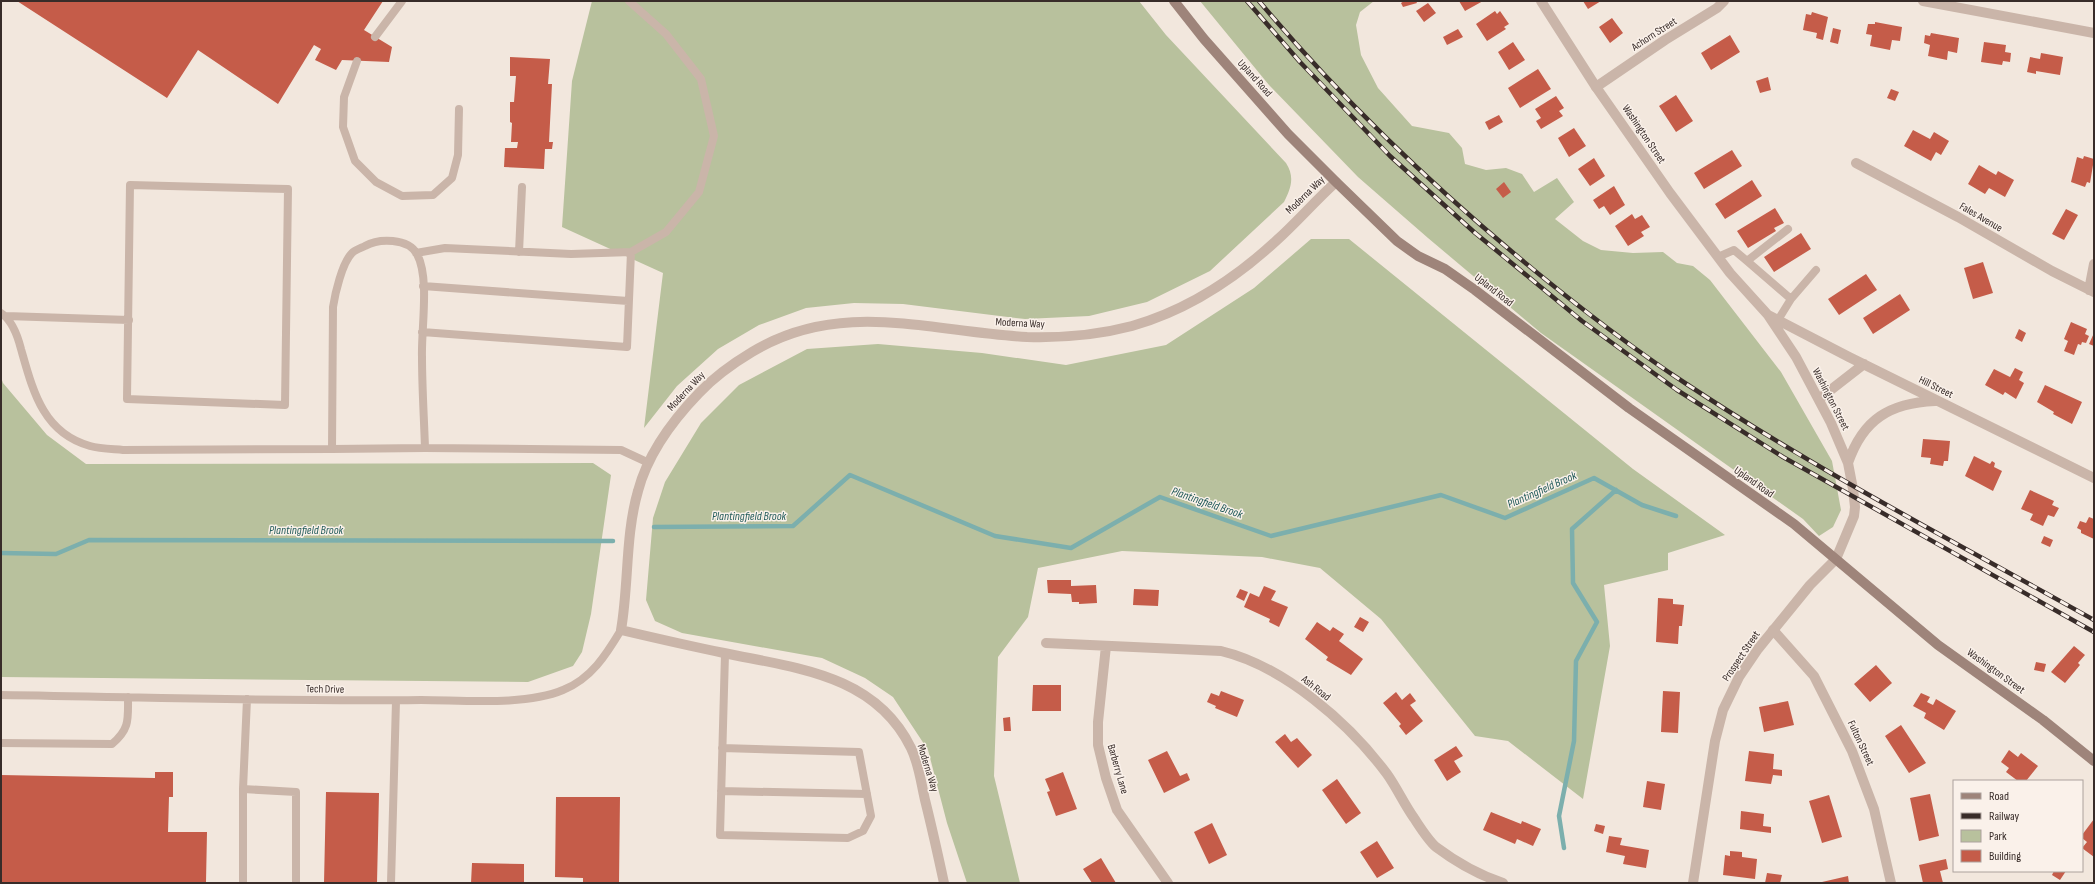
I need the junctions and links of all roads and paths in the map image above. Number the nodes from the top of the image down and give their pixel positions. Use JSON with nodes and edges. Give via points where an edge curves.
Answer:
{"nodes":[{"id":1,"x":402,"y":1,"type":"edge"},
{"id":2,"x":629,"y":1,"type":"edge"},
{"id":3,"x":1174,"y":1,"type":"edge"},
{"id":4,"x":1541,"y":1,"type":"edge"},
{"id":5,"x":1724,"y":1,"type":"edge"},
{"id":6,"x":1923,"y":1,"type":"edge"},
{"id":7,"x":2094,"y":33,"type":"edge"},
{"id":8,"x":375,"y":37,"type":"dead end"},
{"id":9,"x":357,"y":61,"type":"dead end"},
{"id":10,"x":1596,"y":86,"type":"junction"},
{"id":11,"x":459,"y":109,"type":"dead end"},
{"id":12,"x":1856,"y":163,"type":"dead end"},
{"id":13,"x":1336,"y":182,"type":"junction"},
{"id":14,"x":522,"y":187,"type":"dead end"},
{"id":15,"x":1788,"y":229,"type":"dead end"},
{"id":16,"x":519,"y":252,"type":"junction"},
{"id":17,"x":630,"y":252,"type":"junction"},
{"id":18,"x":416,"y":253,"type":"junction"},
{"id":19,"x":1718,"y":257,"type":"junction"},
{"id":20,"x":1747,"y":261,"type":"junction"},
{"id":21,"x":2094,"y":264,"type":"edge"},
{"id":22,"x":1816,"y":270,"type":"dead end"},
{"id":23,"x":423,"y":286,"type":"junction"},
{"id":24,"x":2091,"y":291,"type":"edge"},
{"id":25,"x":1790,"y":299,"type":"junction"},
{"id":26,"x":628,"y":301,"type":"junction"},
{"id":27,"x":4,"y":314,"type":"edge"},
{"id":28,"x":1768,"y":315,"type":"junction"},
{"id":29,"x":128,"y":320,"type":"junction"},
{"id":30,"x":1778,"y":320,"type":"junction"},
{"id":31,"x":422,"y":332,"type":"junction"},
{"id":32,"x":1864,"y":364,"type":"junction"},
{"id":33,"x":1819,"y":399,"type":"junction"},
{"id":34,"x":1938,"y":401,"type":"junction"},
{"id":35,"x":426,"y":448,"type":"junction"},
{"id":36,"x":332,"y":449,"type":"junction"},
{"id":37,"x":649,"y":463,"type":"junction"},
{"id":38,"x":1848,"y":463,"type":"junction"},
{"id":39,"x":2094,"y":478,"type":"edge"},
{"id":40,"x":1836,"y":559,"type":"junction"},
{"id":41,"x":621,"y":630,"type":"junction"},
{"id":42,"x":1773,"y":630,"type":"junction"},
{"id":43,"x":1046,"y":643,"type":"dead end"},
{"id":44,"x":1106,"y":646,"type":"junction"},
{"id":45,"x":725,"y":654,"type":"junction"},
{"id":46,"x":1,"y":695,"type":"edge"},
{"id":47,"x":128,"y":697,"type":"junction"},
{"id":48,"x":246,"y":699,"type":"junction"},
{"id":49,"x":396,"y":701,"type":"junction"},
{"id":50,"x":1,"y":743,"type":"edge"},
{"id":51,"x":722,"y":748,"type":"junction"},
{"id":52,"x":2094,"y":761,"type":"edge"},
{"id":53,"x":243,"y":789,"type":"junction"},
{"id":54,"x":721,"y":791,"type":"junction"},
{"id":55,"x":867,"y":794,"type":"junction"},
{"id":56,"x":1496,"y":882,"type":"edge"},
{"id":57,"x":243,"y":883,"type":"edge"},
{"id":58,"x":296,"y":883,"type":"edge"},
{"id":59,"x":392,"y":883,"type":"edge"},
{"id":60,"x":944,"y":883,"type":"edge"},
{"id":61,"x":1168,"y":883,"type":"edge"},
{"id":62,"x":1693,"y":883,"type":"edge"},
{"id":63,"x":1891,"y":883,"type":"edge"}],
"edges":[{"from":1,"to":8,"type":"lane"},
{"from":2,"to":17,"type":"lane","via":[[666,34],[701,79],[714,136],[699,192],[666,232]]},
{"from":3,"to":13,"type":"main road","name":"Upland Road","via":[[1261,103]]},
{"from":4,"to":10,"type":"street","name":"Washington Street"},
{"from":5,"to":10,"type":"street","name":"Achorn Street"},
{"from":6,"to":7,"type":"street"},
{"from":9,"to":11,"type":"lane","via":[[344,97],[343,127],[355,161],[376,182],[402,196],[433,195],[452,178],[458,155]]},
{"from":10,"to":19,"type":"street","name":"Washington Street"},
{"from":12,"to":24,"type":"street","name":"Fales Avenue"},
{"from":13,"to":37,"type":"street","name":"Moderna Way","via":[[1279,238],[1230,280],[1194,302],[1132,326],[1091,335],[1029,337],[866,322],[812,326],[781,336],[735,362],[708,383],[664,436]]},
{"from":13,"to":40,"type":"main road","name":"Upland Road","via":[[1397,241],[1475,290],[1591,380],[1794,524]]},
{"from":14,"to":16,"type":"lane"},
{"from":15,"to":20,"type":"lane"},
{"from":16,"to":17,"type":"lane"},
{"from":16,"to":18,"type":"lane","via":[[445,248]]},
{"from":17,"to":26,"type":"lane"},
{"from":18,"to":23,"type":"lane","via":[[421,265]]},
{"from":18,"to":36,"type":"lane","via":[[405,245],[389,240],[373,241],[351,253],[336,285],[333,307]]},
{"from":19,"to":20,"type":"lane","via":[[1734,250]]},
{"from":19,"to":28,"type":"street","name":"Washington Street"},
{"from":20,"to":25,"type":"lane"},
{"from":21,"to":24,"type":"street"},
{"from":22,"to":25,"type":"lane"},
{"from":23,"to":26,"type":"lane"},
{"from":23,"to":31,"type":"lane"},
{"from":25,"to":30,"type":"lane"},
{"from":26,"to":31,"type":"lane","via":[[627,347]]},
{"from":27,"to":29,"type":"lane"},
{"from":27,"to":36,"type":"lane","via":[[18,337],[30,382],[44,412],[64,436],[90,447],[123,450]]},
{"from":28,"to":30,"type":"street","name":"Hill Street"},
{"from":28,"to":33,"type":"street","name":"Washington Street","via":[[1796,357]]},
{"from":29,"to":29,"type":"lane","via":[[130,185],[288,189],[285,405],[127,399]]},
{"from":30,"to":32,"type":"street","name":"Hill Street"},
{"from":31,"to":35,"type":"lane"},
{"from":32,"to":33,"type":"street"},
{"from":32,"to":34,"type":"street","name":"Hill Street"},
{"from":33,"to":38,"type":"street","name":"Washington Street"},
{"from":34,"to":38,"type":"street","via":[[1908,404],[1876,419],[1856,441]]},
{"from":34,"to":39,"type":"street","name":"Hill Street"},
{"from":35,"to":36,"type":"lane"},
{"from":35,"to":37,"type":"lane","via":[[621,450]]},
{"from":37,"to":41,"type":"street","name":"Moderna Way","via":[[638,490],[632,522],[626,603]]},
{"from":38,"to":40,"type":"street","name":"Washington Street","via":[[1855,507],[1854,516]]},
{"from":40,"to":42,"type":"street","name":"Prospect Street","via":[[1810,585]]},
{"from":40,"to":52,"type":"main road","name":"Washington Street","via":[[1938,645],[2043,720]]},
{"from":41,"to":45,"type":"street","name":"Moderna Way"},
{"from":41,"to":49,"type":"lane","name":"Tech Drive","via":[[602,661],[590,674],[563,690],[517,699]]},
{"from":42,"to":62,"type":"street","name":"Prospect Street","via":[[1739,677],[1718,724]]},
{"from":42,"to":63,"type":"street","name":"Fulton Street","via":[[1814,676],[1852,751],[1874,808]]},
{"from":43,"to":44,"type":"street","name":"Ash Road"},
{"from":44,"to":56,"type":"street","name":"Ash Road","via":[[1221,651],[1241,656],[1265,667],[1297,688],[1365,747],[1387,774],[1435,846],[1483,877]]},
{"from":44,"to":61,"type":"street","name":"Barberry Lane","via":[[1098,745],[1106,778],[1117,810]]},
{"from":45,"to":51,"type":"lane"},
{"from":45,"to":60,"type":"street","name":"Moderna Way","via":[[781,664],[827,676],[860,692],[890,717],[902,731],[919,771]]},
{"from":46,"to":47,"type":"lane","name":"Tech Drive"},
{"from":47,"to":48,"type":"lane","name":"Tech Drive"},
{"from":47,"to":50,"type":"lane","via":[[128,720],[122,735],[112,744]]},
{"from":48,"to":49,"type":"lane","name":"Tech Drive"},
{"from":48,"to":53,"type":"lane"},
{"from":49,"to":59,"type":"lane"},
{"from":51,"to":54,"type":"lane"},
{"from":51,"to":55,"type":"lane","via":[[859,752]]},
{"from":53,"to":57,"type":"lane"},
{"from":53,"to":58,"type":"lane","via":[[296,792]]},
{"from":54,"to":55,"type":"lane"},
{"from":54,"to":55,"type":"lane","via":[[720,835],[848,838],[863,831],[871,816]]}]}
